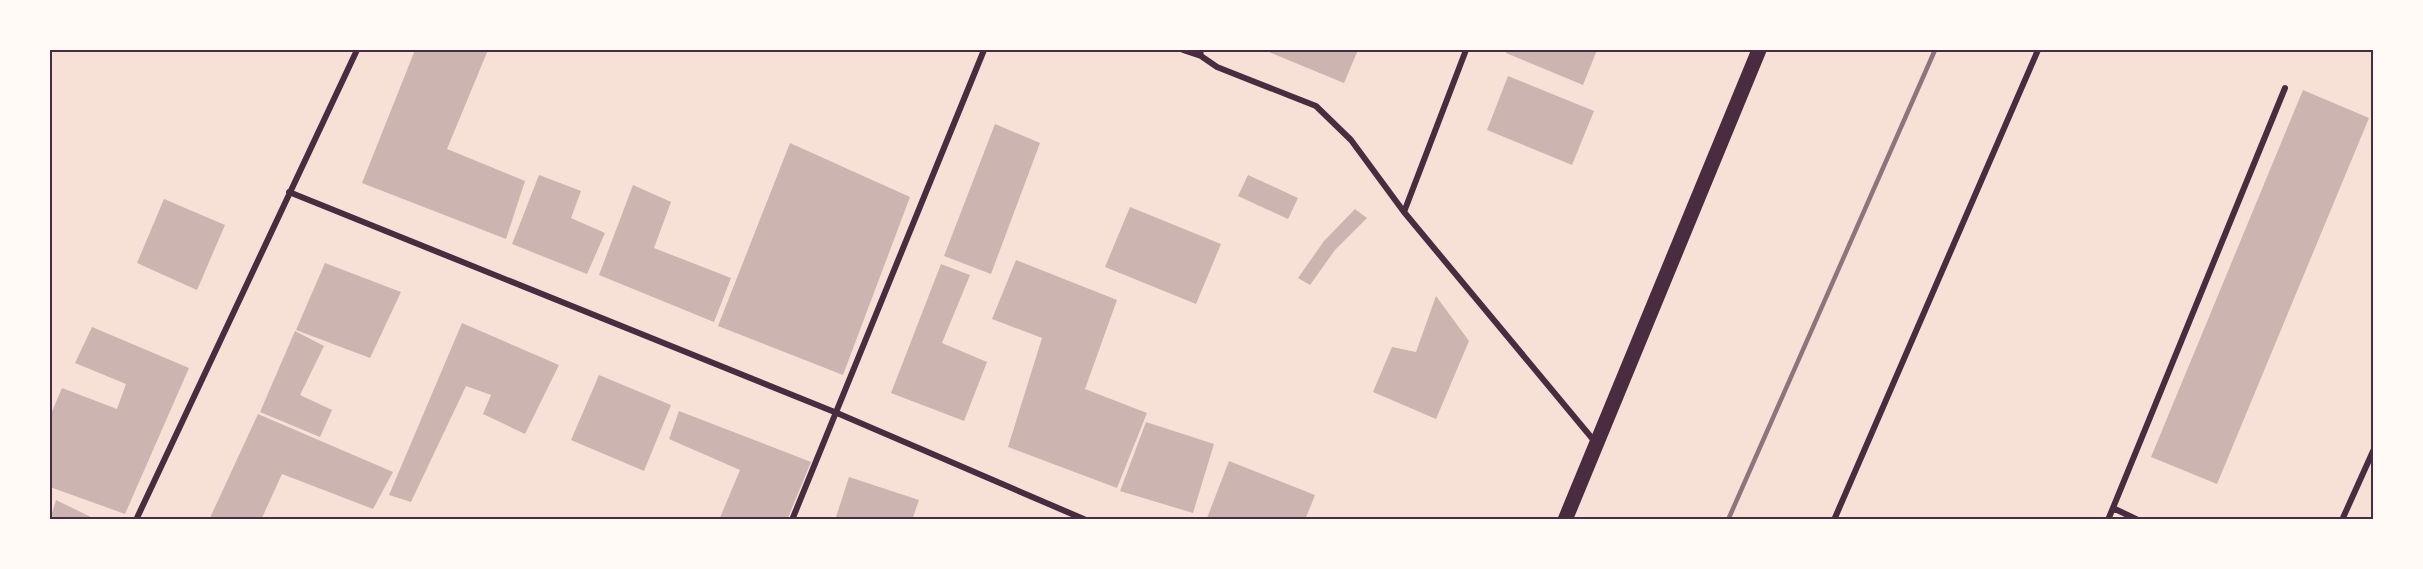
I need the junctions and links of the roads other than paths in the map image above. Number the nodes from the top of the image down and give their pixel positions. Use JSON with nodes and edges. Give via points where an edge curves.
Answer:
{"nodes":[{"id":1,"x":357,"y":50,"type":"edge"},
{"id":2,"x":984,"y":50,"type":"edge"},
{"id":3,"x":1183,"y":50,"type":"edge"},
{"id":4,"x":1466,"y":50,"type":"edge"},
{"id":5,"x":1759,"y":50,"type":"edge"},
{"id":6,"x":2038,"y":50,"type":"edge"},
{"id":7,"x":1200,"y":53,"type":"edge"},
{"id":8,"x":2285,"y":88,"type":"dead end"},
{"id":9,"x":289,"y":192,"type":"junction"},
{"id":10,"x":1404,"y":212,"type":"junction"},
{"id":11,"x":837,"y":413,"type":"junction"},
{"id":12,"x":1596,"y":444,"type":"junction"},
{"id":13,"x":2373,"y":449,"type":"edge"},
{"id":14,"x":2113,"y":508,"type":"junction"},
{"id":15,"x":136,"y":519,"type":"edge"},
{"id":16,"x":792,"y":519,"type":"edge"},
{"id":17,"x":1086,"y":519,"type":"edge"},
{"id":18,"x":1565,"y":519,"type":"edge"},
{"id":19,"x":1834,"y":519,"type":"edge"},
{"id":20,"x":2108,"y":519,"type":"edge"},
{"id":21,"x":2138,"y":519,"type":"edge"},
{"id":22,"x":2342,"y":519,"type":"edge"}],
"edges":[{"from":1,"to":9,"type":"street"},
{"from":2,"to":11,"type":"street"},
{"from":3,"to":7,"type":"street"},
{"from":4,"to":10,"type":"street"},
{"from":5,"to":12,"type":"main road"},
{"from":6,"to":19,"type":"street"},
{"from":7,"to":10,"type":"street","via":[[1217,67],[1316,106],[1351,140]]},
{"from":8,"to":14,"type":"street"},
{"from":9,"to":11,"type":"street"},
{"from":9,"to":15,"type":"street"},
{"from":10,"to":12,"type":"street"},
{"from":11,"to":16,"type":"street"},
{"from":11,"to":17,"type":"street"},
{"from":12,"to":18,"type":"main road"},
{"from":13,"to":22,"type":"street"},
{"from":14,"to":20,"type":"street"},
{"from":14,"to":21,"type":"street"}]}
